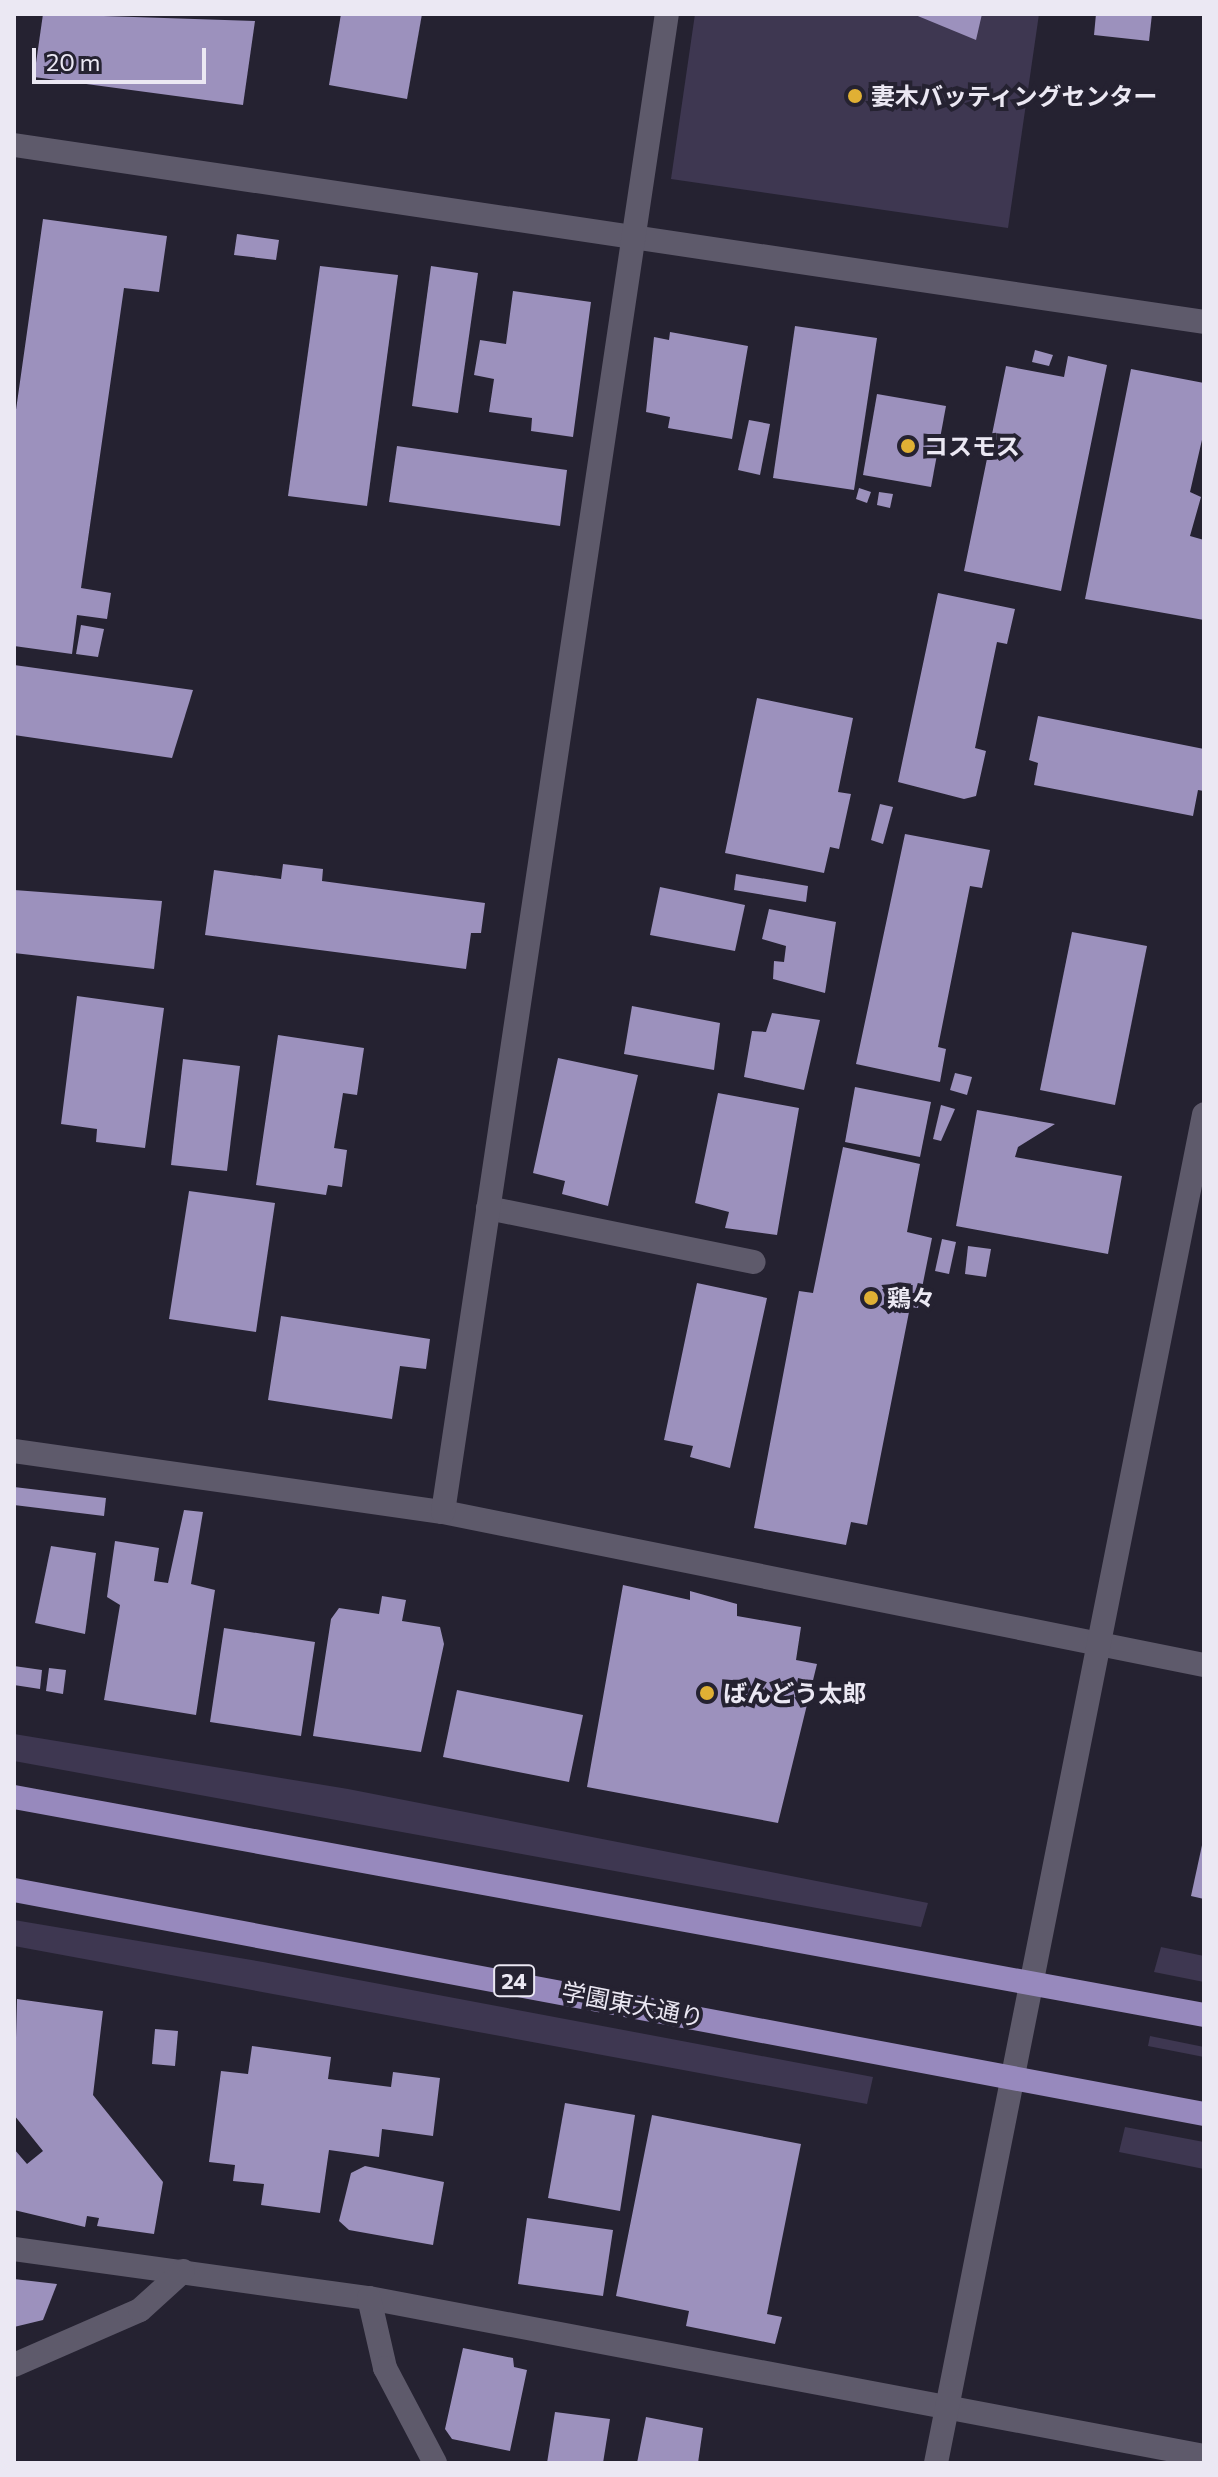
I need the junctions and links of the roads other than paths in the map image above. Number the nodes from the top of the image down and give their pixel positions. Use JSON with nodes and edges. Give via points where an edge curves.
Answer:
{"nodes":[{"id":1,"x":667,"y":14,"type":"edge"},
{"id":2,"x":14,"y":145,"type":"edge"},
{"id":3,"x":635,"y":233,"type":"junction"},
{"id":4,"x":1204,"y":322,"type":"edge"},
{"id":5,"x":1204,"y":1114,"type":"edge"},
{"id":6,"x":1195,"y":1206,"type":"edge"},
{"id":7,"x":488,"y":1208,"type":"junction"},
{"id":8,"x":754,"y":1262,"type":"dead end"},
{"id":9,"x":14,"y":1451,"type":"edge"},
{"id":10,"x":443,"y":1512,"type":"junction"},
{"id":11,"x":1099,"y":1644,"type":"junction"},
{"id":12,"x":1204,"y":1665,"type":"edge"},
{"id":13,"x":14,"y":1797,"type":"edge"},
{"id":14,"x":14,"y":1890,"type":"edge"},
{"id":15,"x":1031,"y":1981,"type":"junction"},
{"id":16,"x":1204,"y":2015,"type":"edge"},
{"id":17,"x":1012,"y":2078,"type":"junction"},
{"id":18,"x":1204,"y":2114,"type":"edge"},
{"id":19,"x":14,"y":2249,"type":"edge"},
{"id":20,"x":183,"y":2271,"type":"junction"},
{"id":21,"x":369,"y":2298,"type":"junction"},
{"id":22,"x":14,"y":2365,"type":"edge"},
{"id":23,"x":944,"y":2404,"type":"junction"},
{"id":24,"x":1204,"y":2456,"type":"edge"},
{"id":25,"x":435,"y":2463,"type":"edge"},
{"id":26,"x":936,"y":2463,"type":"edge"}],
"edges":[{"from":1,"to":3,"type":"street"},
{"from":2,"to":3,"type":"street"},
{"from":3,"to":4,"type":"street"},
{"from":3,"to":7,"type":"street"},
{"from":5,"to":6,"type":"street"},
{"from":6,"to":11,"type":"street"},
{"from":7,"to":8,"type":"street"},
{"from":7,"to":10,"type":"street"},
{"from":9,"to":10,"type":"street"},
{"from":10,"to":11,"type":"street"},
{"from":11,"to":12,"type":"street"},
{"from":11,"to":15,"type":"street"},
{"from":13,"to":15,"type":"main road"},
{"from":14,"to":17,"type":"main road","name":"学園東大通り","number":"24"},
{"from":15,"to":16,"type":"main road"},
{"from":15,"to":17,"type":"street"},
{"from":17,"to":18,"type":"main road","name":"学園東大通り","number":"24"},
{"from":17,"to":23,"type":"street"},
{"from":19,"to":20,"type":"street"},
{"from":20,"to":21,"type":"street"},
{"from":20,"to":22,"type":"street","via":[[140,2310]]},
{"from":21,"to":23,"type":"street"},
{"from":21,"to":25,"type":"street","via":[[385,2368]]},
{"from":23,"to":24,"type":"street"},
{"from":23,"to":26,"type":"street"}]}
